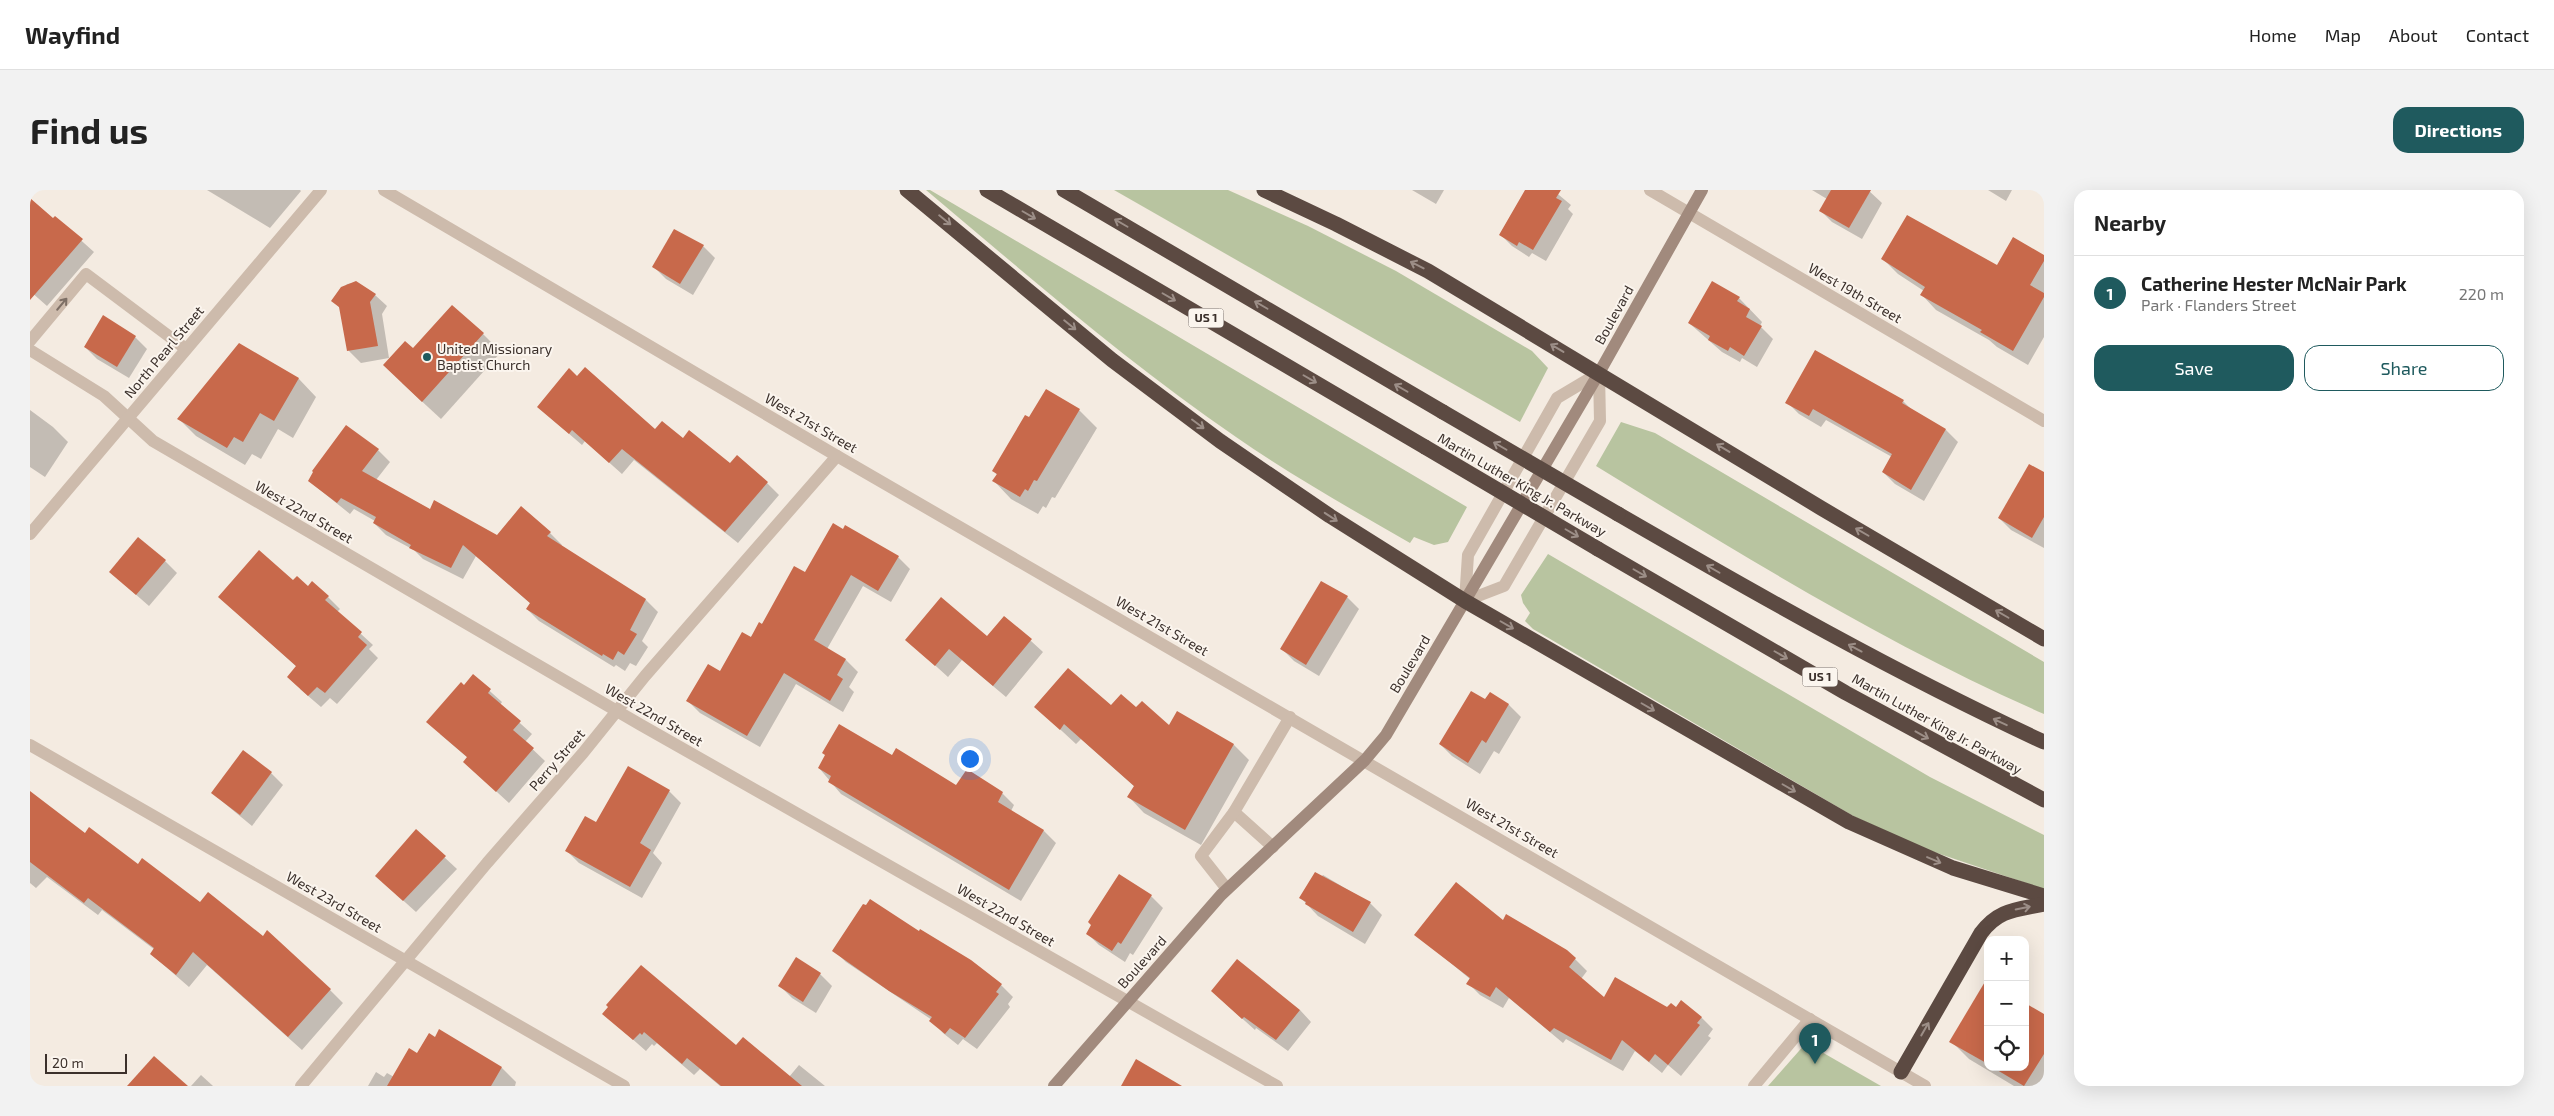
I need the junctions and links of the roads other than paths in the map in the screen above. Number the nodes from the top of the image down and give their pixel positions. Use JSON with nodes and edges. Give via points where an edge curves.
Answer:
{"nodes":[{"id":1,"x":321,"y":190,"type":"edge"},
{"id":2,"x":384,"y":190,"type":"edge"},
{"id":3,"x":907,"y":190,"type":"edge"},
{"id":4,"x":987,"y":190,"type":"edge"},
{"id":5,"x":1064,"y":190,"type":"edge"},
{"id":6,"x":1264,"y":190,"type":"edge"},
{"id":7,"x":1650,"y":190,"type":"edge"},
{"id":8,"x":1702,"y":190,"type":"edge"},
{"id":9,"x":1689,"y":213,"type":"junction"},
{"id":10,"x":30,"y":341,"type":"edge"},
{"id":11,"x":186,"y":349,"type":"junction"},
{"id":12,"x":30,"y":350,"type":"edge"},
{"id":13,"x":1599,"y":373,"type":"junction"},
{"id":14,"x":128,"y":418,"type":"junction"},
{"id":15,"x":2044,"y":421,"type":"edge"},
{"id":16,"x":837,"y":456,"type":"junction"},
{"id":17,"x":30,"y":534,"type":"edge"},
{"id":18,"x":1465,"y":601,"type":"junction"},
{"id":19,"x":2044,"y":639,"type":"edge"},
{"id":20,"x":617,"y":712,"type":"junction"},
{"id":21,"x":1290,"y":717,"type":"junction"},
{"id":22,"x":2044,"y":742,"type":"edge"},
{"id":23,"x":30,"y":745,"type":"edge"},
{"id":24,"x":1365,"y":760,"type":"junction"},
{"id":25,"x":2044,"y":800,"type":"edge"},
{"id":26,"x":1234,"y":812,"type":"junction"},
{"id":27,"x":1273,"y":847,"type":"junction"},
{"id":28,"x":1227,"y":889,"type":"junction"},
{"id":29,"x":2044,"y":896,"type":"edge"},
{"id":30,"x":2044,"y":904,"type":"edge"},
{"id":31,"x":405,"y":960,"type":"junction"},
{"id":32,"x":1128,"y":1001,"type":"junction"},
{"id":33,"x":1810,"y":1019,"type":"junction"},
{"id":34,"x":1901,"y":1072,"type":"junction"},
{"id":35,"x":301,"y":1086,"type":"edge"},
{"id":36,"x":624,"y":1086,"type":"edge"},
{"id":37,"x":1054,"y":1086,"type":"edge"},
{"id":38,"x":1277,"y":1086,"type":"edge"},
{"id":39,"x":1754,"y":1086,"type":"edge"},
{"id":40,"x":1925,"y":1086,"type":"edge"}],
"edges":[{"from":1,"to":11,"type":"street","name":"North Pearl Street"},
{"from":2,"to":16,"type":"street","name":"West 21st Street"},
{"from":3,"to":18,"type":"highway","one_way":true,"via":[[1112,360],[1220,441],[1330,516]]},
{"from":4,"to":25,"type":"highway","name":"Martin Luther King Jr. Parkway","number":"US 1","one_way":true,"bridge":true,"via":[[1598,549],[1846,692]]},
{"from":22,"to":5,"type":"highway","name":"Martin Luther King Jr. Parkway","one_way":true,"bridge":true,"via":[[1804,621]]},
{"from":13,"to":6,"type":"highway","one_way":true,"via":[[1428,271]]},
{"from":7,"to":9,"type":"street","name":"West 19th Street"},
{"from":8,"to":9,"type":"main road","name":"Boulevard"},
{"from":9,"to":13,"type":"main road","name":"Boulevard"},
{"from":9,"to":15,"type":"street","name":"West 19th Street"},
{"from":10,"to":11,"type":"street","one_way":true,"via":[[86,274]]},
{"from":11,"to":14,"type":"street","name":"North Pearl Street"},
{"from":12,"to":14,"type":"street","name":"West 22nd Street","via":[[104,396]]},
{"from":13,"to":18,"type":"main road","name":"Boulevard"},
{"from":13,"to":18,"type":"street","via":[[1557,398],[1468,555]]},
{"from":13,"to":18,"type":"street","via":[[1600,421],[1504,586]]},
{"from":19,"to":13,"type":"highway","one_way":true},
{"from":14,"to":17,"type":"street","name":"North Pearl Street"},
{"from":14,"to":20,"type":"street","name":"West 22nd Street","via":[[153,441]]},
{"from":16,"to":20,"type":"street","name":"Perry Street"},
{"from":16,"to":21,"type":"street","name":"West 21st Street"},
{"from":18,"to":24,"type":"main road","name":"Boulevard","via":[[1386,735]]},
{"from":18,"to":29,"type":"highway","one_way":true,"via":[[1848,822],[1953,868]]},
{"from":20,"to":31,"type":"street","name":"Perry Street"},
{"from":20,"to":32,"type":"street","name":"West 22nd Street"},
{"from":21,"to":24,"type":"street","name":"West 21st Street"},
{"from":21,"to":26,"type":"street"},
{"from":23,"to":31,"type":"street","name":"West 23rd Street"},
{"from":24,"to":27,"type":"main road","name":"Boulevard"},
{"from":24,"to":33,"type":"street","name":"West 21st Street"},
{"from":26,"to":27,"type":"street"},
{"from":26,"to":28,"type":"street","via":[[1201,856]]},
{"from":27,"to":28,"type":"main road","name":"Boulevard"},
{"from":28,"to":32,"type":"main road","name":"Boulevard"},
{"from":34,"to":30,"type":"highway","one_way":true,"via":[[1991,920],[2002,913]]},
{"from":31,"to":35,"type":"street","name":"Perry Street"},
{"from":31,"to":36,"type":"street","name":"West 23rd Street"},
{"from":32,"to":37,"type":"main road","name":"Boulevard"},
{"from":32,"to":38,"type":"street","name":"West 22nd Street"},
{"from":33,"to":34,"type":"street","name":"West 21st Street"},
{"from":33,"to":39,"type":"street"},
{"from":34,"to":40,"type":"street","name":"West 21st Street"}]}
